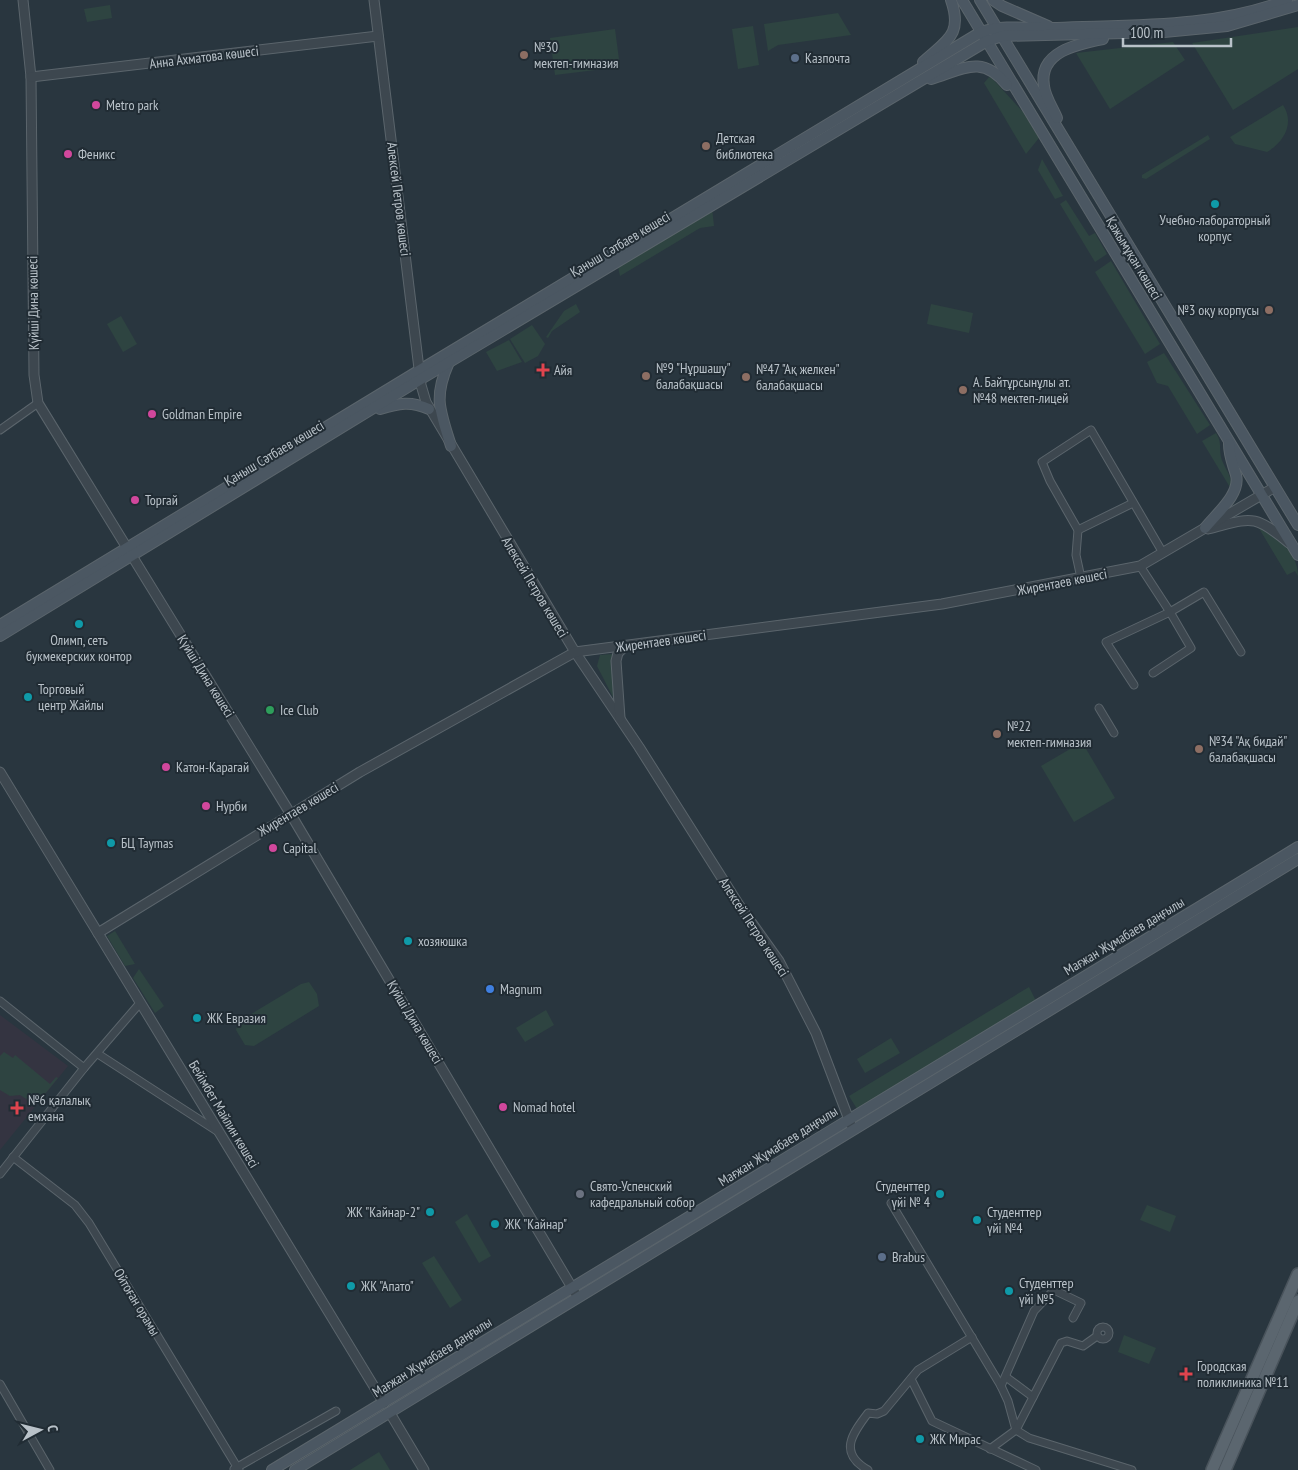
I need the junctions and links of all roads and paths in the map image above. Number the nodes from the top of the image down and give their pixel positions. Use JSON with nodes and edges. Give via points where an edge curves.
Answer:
{"nodes":[{"id":1,"x":23,"y":0,"type":"edge"},
{"id":2,"x":374,"y":0,"type":"edge"},
{"id":3,"x":951,"y":0,"type":"edge"},
{"id":4,"x":962,"y":0,"type":"edge"},
{"id":5,"x":980,"y":0,"type":"edge"},
{"id":6,"x":994,"y":0,"type":"edge"},
{"id":7,"x":1287,"y":0,"type":"edge"},
{"id":8,"x":1298,"y":5,"type":"edge"},
{"id":9,"x":1053,"y":28,"type":"junction"},
{"id":10,"x":999,"y":32,"type":"junction"},
{"id":11,"x":1134,"y":33,"type":"junction"},
{"id":12,"x":378,"y":36,"type":"junction"},
{"id":13,"x":984,"y":37,"type":"junction"},
{"id":14,"x":31,"y":77,"type":"junction"},
{"id":15,"x":910,"y":81,"type":"junction"},
{"id":16,"x":1031,"y":114,"type":"junction"},
{"id":17,"x":1074,"y":156,"type":"junction"},
{"id":18,"x":449,"y":362,"type":"junction"},
{"id":19,"x":420,"y":374,"type":"junction"},
{"id":20,"x":38,"y":403,"type":"junction"},
{"id":21,"x":429,"y":410,"type":"junction"},
{"id":22,"x":367,"y":413,"type":"junction"},
{"id":23,"x":0,"y":430,"type":"edge"},
{"id":24,"x":1228,"y":441,"type":"junction"},
{"id":25,"x":451,"y":446,"type":"junction"},
{"id":26,"x":1275,"y":487,"type":"junction"},
{"id":27,"x":1261,"y":494,"type":"junction"},
{"id":28,"x":1133,"y":503,"type":"junction"},
{"id":29,"x":1298,"y":525,"type":"edge"},
{"id":30,"x":1078,"y":530,"type":"junction"},
{"id":31,"x":1202,"y":530,"type":"junction"},
{"id":32,"x":1292,"y":545,"type":"junction"},
{"id":33,"x":129,"y":551,"type":"junction"},
{"id":34,"x":1163,"y":553,"type":"junction"},
{"id":35,"x":1298,"y":555,"type":"edge"},
{"id":36,"x":1140,"y":566,"type":"junction"},
{"id":37,"x":1081,"y":578,"type":"junction"},
{"id":38,"x":1170,"y":612,"type":"junction"},
{"id":39,"x":0,"y":625,"type":"edge"},
{"id":40,"x":0,"y":636,"type":"edge"},
{"id":41,"x":625,"y":646,"type":"junction"},
{"id":42,"x":575,"y":652,"type":"junction"},
{"id":43,"x":1241,"y":652,"type":"dead end"},
{"id":44,"x":1153,"y":673,"type":"dead end"},
{"id":45,"x":1134,"y":685,"type":"dead end"},
{"id":46,"x":1099,"y":708,"type":"dead end"},
{"id":47,"x":620,"y":718,"type":"junction"},
{"id":48,"x":1114,"y":733,"type":"dead end"},
{"id":49,"x":0,"y":772,"type":"edge"},
{"id":50,"x":290,"y":813,"type":"junction"},
{"id":51,"x":1298,"y":847,"type":"edge"},
{"id":52,"x":1298,"y":859,"type":"edge"},
{"id":53,"x":98,"y":933,"type":"junction"},
{"id":54,"x":0,"y":1002,"type":"edge"},
{"id":55,"x":140,"y":1003,"type":"junction"},
{"id":56,"x":98,"y":1054,"type":"junction"},
{"id":57,"x":84,"y":1068,"type":"junction"},
{"id":58,"x":848,"y":1120,"type":"junction"},
{"id":59,"x":854,"y":1130,"type":"junction"},
{"id":60,"x":220,"y":1133,"type":"junction"},
{"id":61,"x":13,"y":1157,"type":"junction"},
{"id":62,"x":0,"y":1174,"type":"edge"},
{"id":63,"x":891,"y":1203,"type":"dead end"},
{"id":64,"x":1298,"y":1274,"type":"edge"},
{"id":65,"x":572,"y":1287,"type":"junction"},
{"id":66,"x":577,"y":1296,"type":"junction"},
{"id":67,"x":1298,"y":1301,"type":"edge"},
{"id":68,"x":1073,"y":1318,"type":"dead end"},
{"id":69,"x":1098,"y":1336,"type":"dead end"},
{"id":70,"x":972,"y":1337,"type":"junction"},
{"id":71,"x":1006,"y":1377,"type":"junction"},
{"id":72,"x":911,"y":1379,"type":"junction"},
{"id":73,"x":0,"y":1384,"type":"edge"},
{"id":74,"x":1001,"y":1386,"type":"junction"},
{"id":75,"x":1033,"y":1397,"type":"junction"},
{"id":76,"x":384,"y":1403,"type":"junction"},
{"id":77,"x":336,"y":1411,"type":"dead end"},
{"id":78,"x":390,"y":1413,"type":"junction"},
{"id":79,"x":1016,"y":1430,"type":"junction"},
{"id":80,"x":990,"y":1449,"type":"junction"},
{"id":81,"x":236,"y":1469,"type":"edge"},
{"id":82,"x":50,"y":1470,"type":"edge"},
{"id":83,"x":272,"y":1470,"type":"edge"},
{"id":84,"x":295,"y":1470,"type":"edge"},
{"id":85,"x":424,"y":1470,"type":"edge"},
{"id":86,"x":868,"y":1470,"type":"edge"},
{"id":87,"x":1036,"y":1470,"type":"edge"},
{"id":88,"x":1132,"y":1470,"type":"edge"},
{"id":89,"x":1212,"y":1470,"type":"edge"},
{"id":90,"x":1225,"y":1470,"type":"edge"}],
"edges":[{"from":1,"to":14,"type":"street","name":"Күйші Дина көшесі"},
{"from":2,"to":12,"type":"street","name":"Алексей Петров көшесі"},
{"from":3,"to":15,"type":"main road","via":[[956,24],[951,37]]},
{"from":4,"to":13,"type":"main road","name":"Қажымұқан көшесі"},
{"from":5,"to":10,"type":"main road","name":"Қажымұқан көшесі"},
{"from":6,"to":9,"type":"main road"},
{"from":7,"to":9,"type":"main road","name":"Қаныш Сәтбаев көшесі","via":[[1247,14],[1223,18]]},
{"from":8,"to":11,"type":"main road","name":"Қаныш Сәтбаев көшесі","via":[[1227,26]]},
{"from":9,"to":10,"type":"main road","name":"Қаныш Сәтбаев көшесі"},
{"from":10,"to":11,"type":"main road","name":"Қаныш Сәтбаев көшесі"},
{"from":10,"to":13,"type":"main road","name":"Қаныш Сәтбаев көшесі"},
{"from":10,"to":17,"type":"main road","name":"Қажымұқан көшесі"},
{"from":11,"to":17,"type":"main road","via":[[1081,43],[1055,54],[1044,70],[1044,87]]},
{"from":12,"to":14,"type":"street","name":"Анна Ахматова көшесі"},
{"from":12,"to":19,"type":"street","name":"Алексей Петров көшесі"},
{"from":13,"to":15,"type":"main road","name":"Қаныш Сәтбаев көшесі"},
{"from":13,"to":16,"type":"main road","name":"Қажымұқан көшесі"},
{"from":14,"to":20,"type":"street","name":"Күйші Дина көшесі","via":[[34,375]]},
{"from":15,"to":16,"type":"main road","via":[[971,66],[989,68]]},
{"from":15,"to":18,"type":"main road","name":"Қаныш Сәтбаев көшесі"},
{"from":15,"to":19,"type":"main road","name":"Қаныш Сәтбаев көшесі"},
{"from":16,"to":24,"type":"main road","name":"Қажымұқан көшесі"},
{"from":17,"to":26,"type":"main road","name":"Қажымұқан көшесі"},
{"from":18,"to":19,"type":"main road","name":"Қаныш Сәтбаев көшесі"},
{"from":18,"to":25,"type":"main road","via":[[438,391],[439,408]]},
{"from":19,"to":21,"type":"street","name":"Алексей Петров көшесі"},
{"from":19,"to":22,"type":"main road","name":"Қаныш Сәтбаев көшесі"},
{"from":19,"to":33,"type":"main road","name":"Қаныш Сәтбаев көшесі"},
{"from":20,"to":23,"type":"street"},
{"from":20,"to":33,"type":"street","name":"Күйші Дина көшесі"},
{"from":21,"to":22,"type":"main road","via":[[416,403],[406,403]]},
{"from":21,"to":25,"type":"street","name":"Алексей Петров көшесі"},
{"from":22,"to":33,"type":"main road","name":"Қаныш Сәтбаев көшесі"},
{"from":24,"to":27,"type":"main road","name":"Қажымұқан көшесі"},
{"from":24,"to":31,"type":"main road","via":[[1230,462],[1236,476],[1234,492]]},
{"from":25,"to":42,"type":"street","name":"Алексей Петров көшесі"},
{"from":26,"to":27,"type":"street","name":"Жирентаев көшесі"},
{"from":26,"to":29,"type":"main road","name":"Қажымұқан көшесі"},
{"from":27,"to":31,"type":"street","name":"Жирентаев көшесі"},
{"from":27,"to":32,"type":"main road","name":"Қажымұқан көшесі"},
{"from":28,"to":30,"type":"street"},
{"from":28,"to":30,"type":"street","via":[[1091,430],[1042,462]]},
{"from":28,"to":34,"type":"street"},
{"from":30,"to":37,"type":"street","via":[[1076,555]]},
{"from":31,"to":32,"type":"street","via":[[1254,519],[1267,524]]},
{"from":31,"to":34,"type":"street","name":"Жирентаев көшесі"},
{"from":32,"to":35,"type":"main road","name":"Қажымұқан көшесі"},
{"from":33,"to":39,"type":"main road","name":"Қаныш Сәтбаев көшесі"},
{"from":33,"to":40,"type":"main road","name":"Қаныш Сәтбаев көшесі"},
{"from":33,"to":50,"type":"street","name":"Күйші Дина көшесі"},
{"from":34,"to":36,"type":"street","name":"Жирентаев көшесі"},
{"from":36,"to":37,"type":"street","name":"Жирентаев көшесі"},
{"from":36,"to":38,"type":"street"},
{"from":37,"to":41,"type":"street","name":"Жирентаев көшесі","via":[[942,604]]},
{"from":38,"to":43,"type":"street","via":[[1204,592]]},
{"from":38,"to":44,"type":"street","via":[[1191,648]]},
{"from":38,"to":45,"type":"street","via":[[1106,642]]},
{"from":41,"to":42,"type":"street","name":"Жирентаев көшесі"},
{"from":41,"to":47,"type":"street","via":[[616,661]]},
{"from":42,"to":47,"type":"street","name":"Алексей Петров көшесі"},
{"from":42,"to":50,"type":"street","name":"Жирентаев көшесі"},
{"from":46,"to":48,"type":"street"},
{"from":47,"to":58,"type":"street","name":"Алексей Петров көшесі","via":[[739,905],[779,961],[816,1033]]},
{"from":49,"to":53,"type":"street","name":"Бейімбет Майлин көшесі"},
{"from":50,"to":53,"type":"street","name":"Жирентаев көшесі"},
{"from":50,"to":65,"type":"street","name":"Күйші Дина көшесі"},
{"from":51,"to":58,"type":"main road","name":"Мағжан Жұмабаев даңғылы"},
{"from":52,"to":59,"type":"main road","name":"Мағжан Жұмабаев даңғылы"},
{"from":53,"to":55,"type":"street","name":"Бейімбет Майлин көшесі"},
{"from":54,"to":57,"type":"street"},
{"from":55,"to":56,"type":"street"},
{"from":55,"to":60,"type":"street","name":"Бейімбет Майлин көшесі"},
{"from":56,"to":57,"type":"street"},
{"from":56,"to":60,"type":"street"},
{"from":57,"to":61,"type":"street"},
{"from":58,"to":59,"type":"street","name":"Алексей Петров көшесі"},
{"from":58,"to":65,"type":"main road","name":"Мағжан Жұмабаев даңғылы"},
{"from":59,"to":66,"type":"main road","name":"Мағжан Жұмабаев даңғылы"},
{"from":60,"to":76,"type":"street","name":"Бейімбет Майлин көшесі"},
{"from":61,"to":62,"type":"street"},
{"from":61,"to":81,"type":"street","name":"Ойтоған орамы","via":[[75,1205],[89,1223]]},
{"from":63,"to":70,"type":"street"},
{"from":64,"to":89,"type":"main road"},
{"from":65,"to":66,"type":"street","name":"Күйші Дина көшесі"},
{"from":65,"to":76,"type":"main road","name":"Мағжан Жұмабаев даңғылы"},
{"from":66,"to":78,"type":"main road","name":"Мағжан Жұмабаев даңғылы"},
{"from":67,"to":90,"type":"main road"},
{"from":68,"to":71,"type":"street","via":[[1081,1303],[1054,1290],[1034,1311]]},
{"from":69,"to":75,"type":"street","via":[[1083,1346],[1067,1341],[1061,1343]]},
{"from":70,"to":72,"type":"street","via":[[918,1370]]},
{"from":70,"to":74,"type":"street"},
{"from":71,"to":74,"type":"street"},
{"from":71,"to":75,"type":"street"},
{"from":72,"to":80,"type":"street","via":[[932,1421]]},
{"from":72,"to":86,"type":"street","via":[[884,1411],[868,1413],[850,1442],[850,1454],[858,1465]]},
{"from":73,"to":82,"type":"street"},
{"from":74,"to":79,"type":"street"},
{"from":75,"to":79,"type":"street"},
{"from":76,"to":78,"type":"main road","name":"Бейімбет Майлин көшесі"},
{"from":76,"to":83,"type":"main road","name":"Мағжан Жұмабаев даңғылы"},
{"from":77,"to":81,"type":"street"},
{"from":78,"to":84,"type":"main road","name":"Мағжан Жұмабаев даңғылы"},
{"from":78,"to":85,"type":"street","name":"Бейімбет Майлин көшесі"},
{"from":79,"to":80,"type":"street"},
{"from":79,"to":88,"type":"street","via":[[1029,1438]]},
{"from":80,"to":87,"type":"street"}]}
